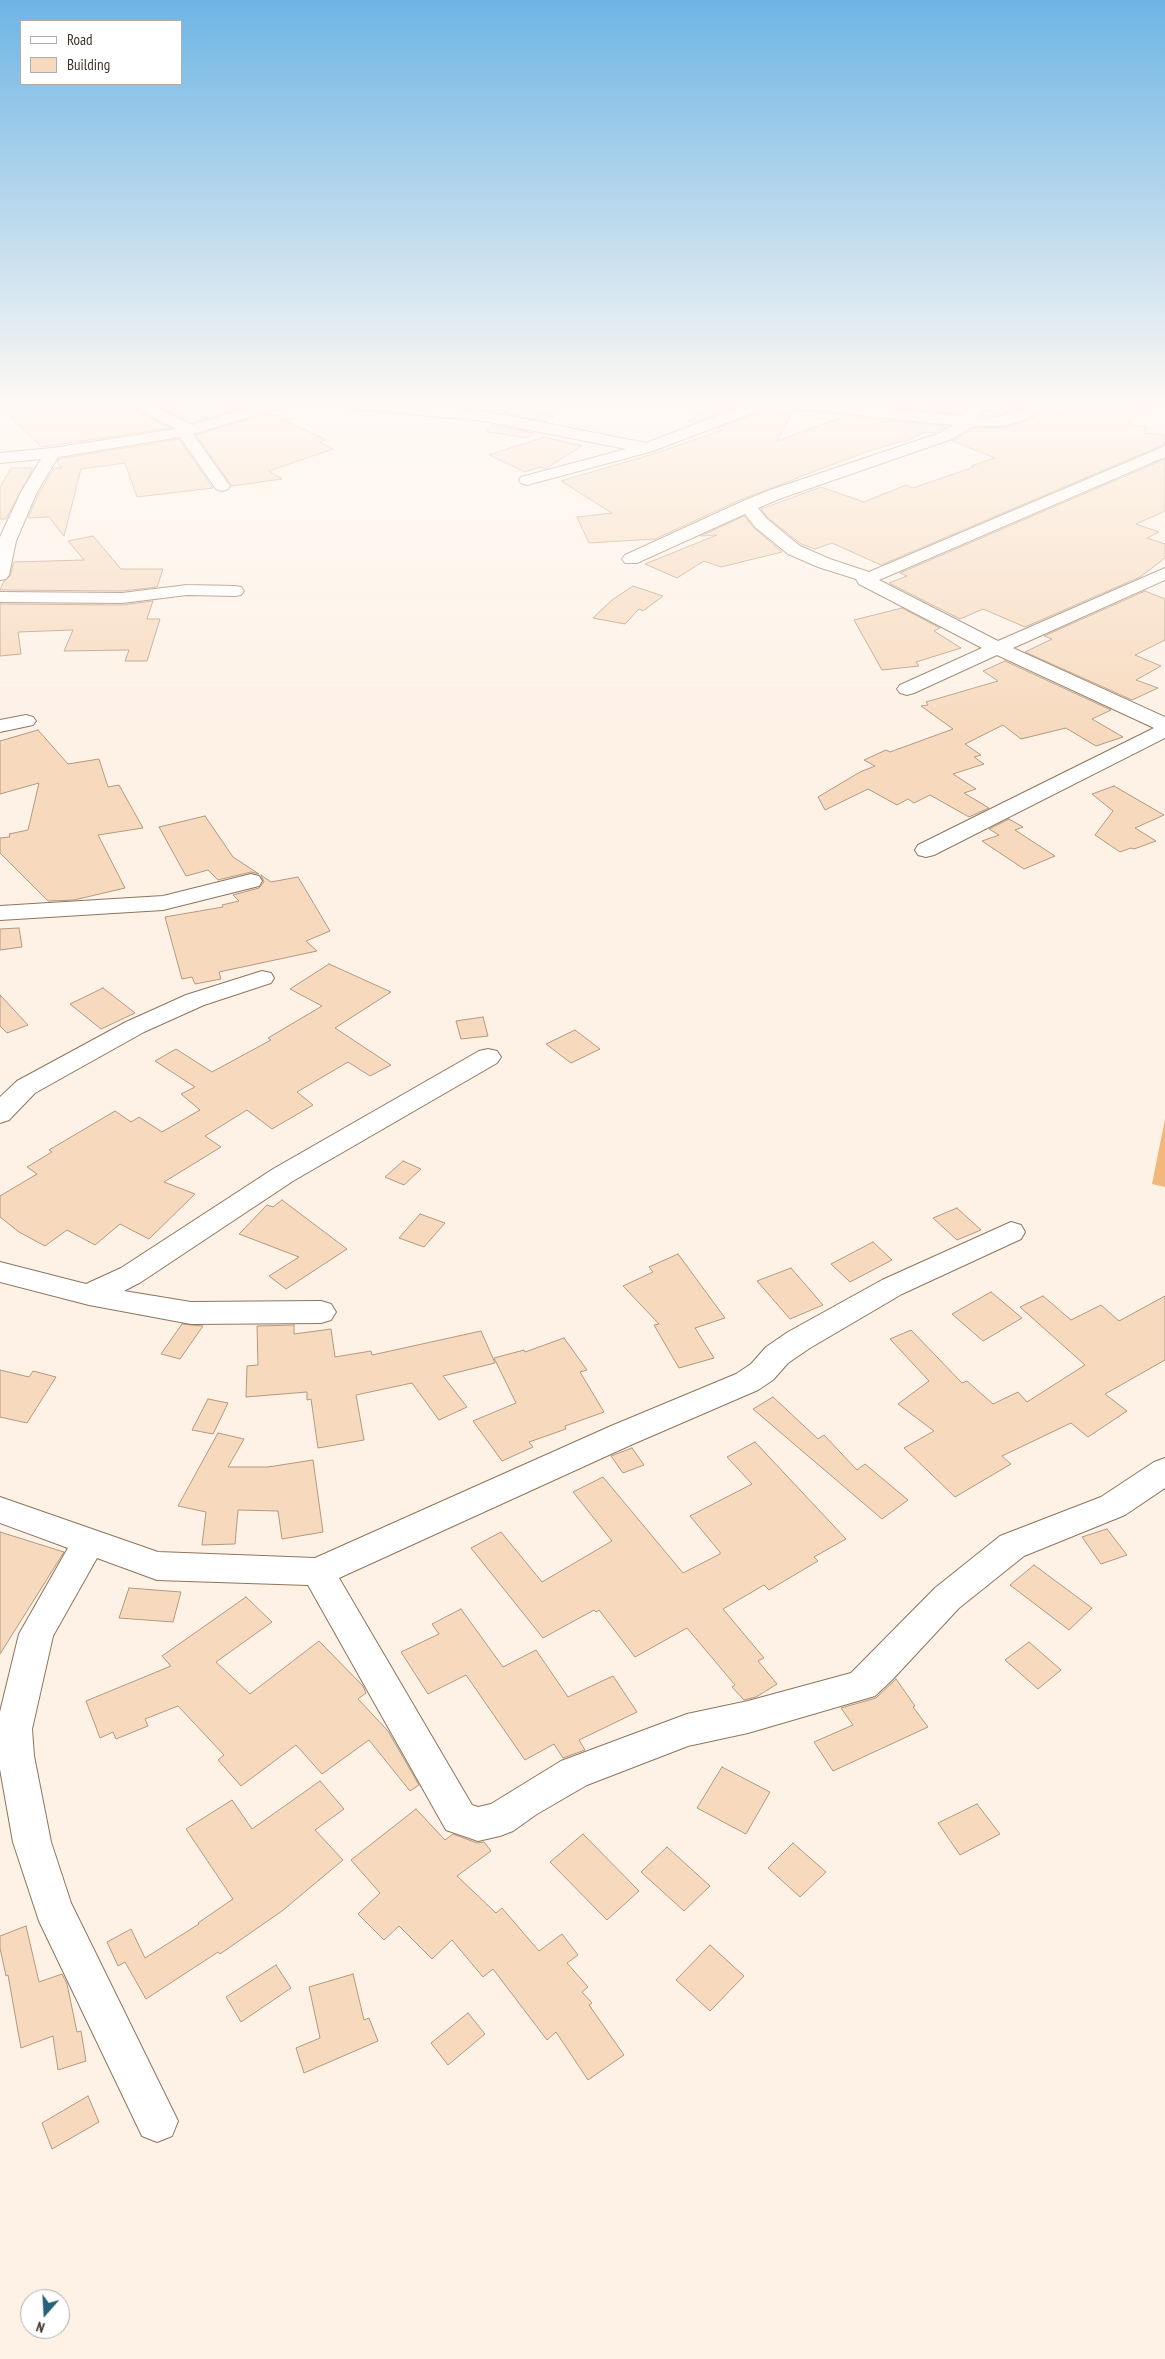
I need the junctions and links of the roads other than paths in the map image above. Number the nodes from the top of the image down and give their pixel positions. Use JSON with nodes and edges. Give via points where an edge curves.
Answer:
{"nodes":[{"id":1,"x":16,"y":513,"type":"edge"},
{"id":2,"x":732,"y":513,"type":"edge"},
{"id":3,"x":753,"y":513,"type":"edge"},
{"id":4,"x":1021,"y":513,"type":"edge"},
{"id":5,"x":6,"y":528,"type":"edge"},
{"id":6,"x":631,"y":559,"type":"dead end"},
{"id":7,"x":1165,"y":573,"type":"edge"},
{"id":8,"x":0,"y":575,"type":"edge"},
{"id":9,"x":870,"y":578,"type":"junction"},
{"id":10,"x":234,"y":591,"type":"dead end"},
{"id":11,"x":0,"y":597,"type":"edge"},
{"id":12,"x":999,"y":649,"type":"junction"},
{"id":13,"x":906,"y":689,"type":"dead end"},
{"id":14,"x":26,"y":722,"type":"dead end"},
{"id":15,"x":1165,"y":725,"type":"edge"},
{"id":16,"x":0,"y":726,"type":"edge"},
{"id":17,"x":1165,"y":730,"type":"edge"},
{"id":18,"x":926,"y":850,"type":"dead end"},
{"id":19,"x":250,"y":881,"type":"dead end"},
{"id":20,"x":0,"y":914,"type":"edge"},
{"id":21,"x":262,"y":978,"type":"dead end"},
{"id":22,"x":488,"y":1057,"type":"dead end"},
{"id":23,"x":0,"y":1114,"type":"edge"},
{"id":24,"x":1011,"y":1232,"type":"dead end"},
{"id":25,"x":0,"y":1272,"type":"edge"},
{"id":26,"x":89,"y":1295,"type":"junction"},
{"id":27,"x":322,"y":1312,"type":"dead end"},
{"id":28,"x":1165,"y":1471,"type":"edge"},
{"id":29,"x":0,"y":1510,"type":"edge"},
{"id":30,"x":89,"y":1542,"type":"junction"},
{"id":31,"x":318,"y":1572,"type":"junction"},
{"id":32,"x":157,"y":2121,"type":"dead end"}],
"edges":[{"from":1,"to":5,"type":"street"},
{"from":2,"to":6,"type":"street"},
{"from":3,"to":9,"type":"street","via":[[794,550]]},
{"from":4,"to":9,"type":"street"},
{"from":5,"to":8,"type":"street","via":[[7,541]]},
{"from":7,"to":12,"type":"street"},
{"from":9,"to":12,"type":"street","via":[[865,580]]},
{"from":10,"to":11,"type":"street","via":[[187,590],[122,598]]},
{"from":12,"to":13,"type":"street"},
{"from":12,"to":15,"type":"street"},
{"from":14,"to":16,"type":"street"},
{"from":17,"to":18,"type":"street"},
{"from":19,"to":20,"type":"street","via":[[162,903]]},
{"from":21,"to":23,"type":"street","via":[[195,1000],[135,1027],[26,1087]]},
{"from":22,"to":26,"type":"street","via":[[283,1174],[131,1275]]},
{"from":24,"to":31,"type":"street","via":[[883,1291],[799,1340],[747,1382]]},
{"from":25,"to":26,"type":"street"},
{"from":26,"to":27,"type":"street","via":[[191,1313]]},
{"from":28,"to":31,"type":"street","via":[[1113,1506],[1012,1546],[947,1598],[862,1685],[748,1717],[687,1730],[574,1773],[500,1819],[478,1824],[459,1818]]},
{"from":29,"to":30,"type":"street"},
{"from":30,"to":31,"type":"street","via":[[157,1566]]},
{"from":30,"to":32,"type":"street","via":[[36,1634],[14,1729],[16,1756],[32,1842],[53,1908]]}]}
